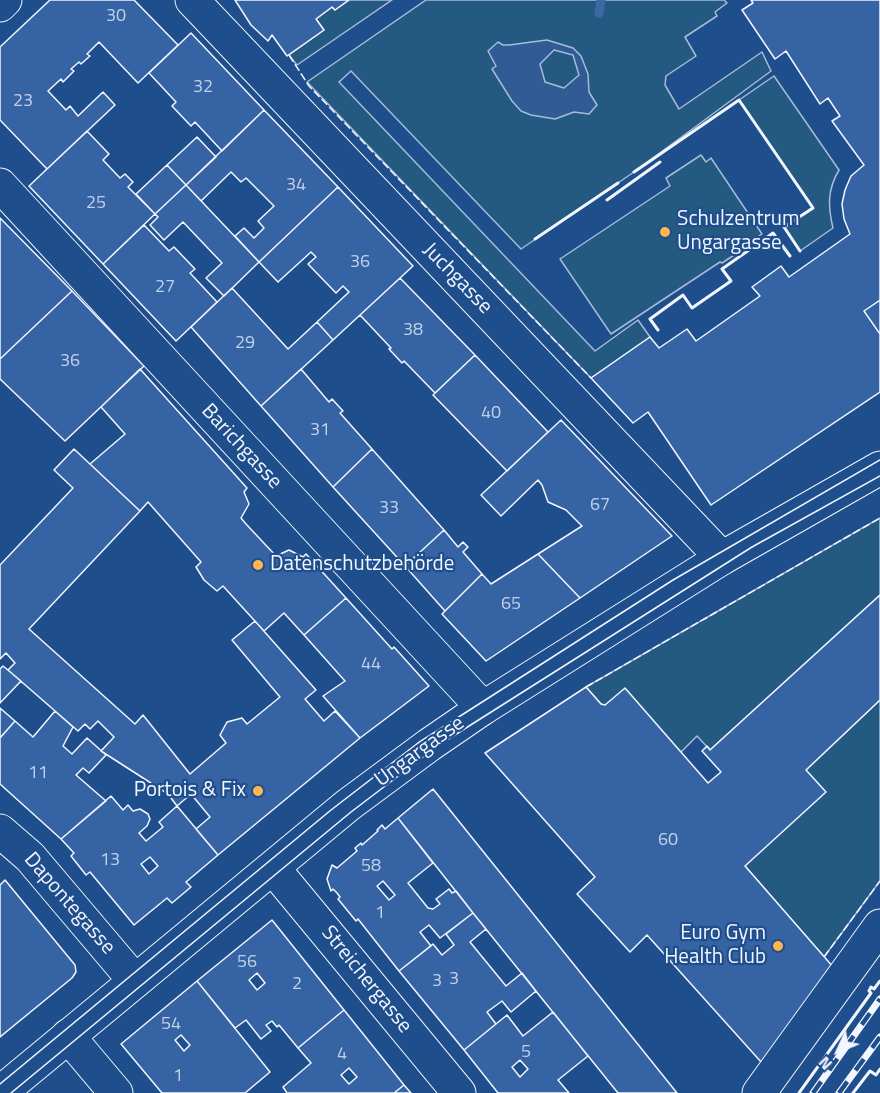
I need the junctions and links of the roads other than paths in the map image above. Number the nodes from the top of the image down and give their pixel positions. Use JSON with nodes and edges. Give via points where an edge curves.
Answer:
{"nodes":[{"id":1,"x":5,"y":0,"type":"edge"},
{"id":2,"x":192,"y":0,"type":"edge"},
{"id":3,"x":0,"y":5,"type":"edge"},
{"id":4,"x":0,"y":185,"type":"edge"},
{"id":5,"x":880,"y":468,"type":"edge"},
{"id":6,"x":722,"y":558,"type":"junction"},
{"id":7,"x":483,"y":708,"type":"junction"},
{"id":8,"x":0,"y":831,"type":"edge"},
{"id":9,"x":273,"y":868,"type":"junction"},
{"id":10,"x":880,"y":926,"type":"edge"},
{"id":11,"x":135,"y":981,"type":"junction"},
{"id":12,"x":69,"y":1036,"type":"junction"},
{"id":13,"x":0,"y":1093,"type":"edge"},
{"id":14,"x":116,"y":1093,"type":"edge"},
{"id":15,"x":459,"y":1093,"type":"edge"},
{"id":16,"x":759,"y":1093,"type":"edge"}],
"edges":[{"from":1,"to":3,"type":"street"},
{"from":2,"to":6,"type":"street","name":"Juchgasse"},
{"from":4,"to":7,"type":"street","name":"Barichgasse"},
{"from":5,"to":6,"type":"street","name":"Ungargasse"},
{"from":6,"to":7,"type":"street","name":"Ungargasse"},
{"from":7,"to":9,"type":"street","name":"Ungargasse","via":[[348,805]]},
{"from":8,"to":11,"type":"street","name":"Dapontegasse","via":[[30,857]]},
{"from":9,"to":11,"type":"street","name":"Ungargasse"},
{"from":9,"to":15,"type":"street","name":"Streichergasse"},
{"from":10,"to":16,"type":"street"},
{"from":11,"to":12,"type":"street","name":"Ungargasse"},
{"from":12,"to":13,"type":"street","name":"Ungargasse"},
{"from":12,"to":14,"type":"street"}]}
